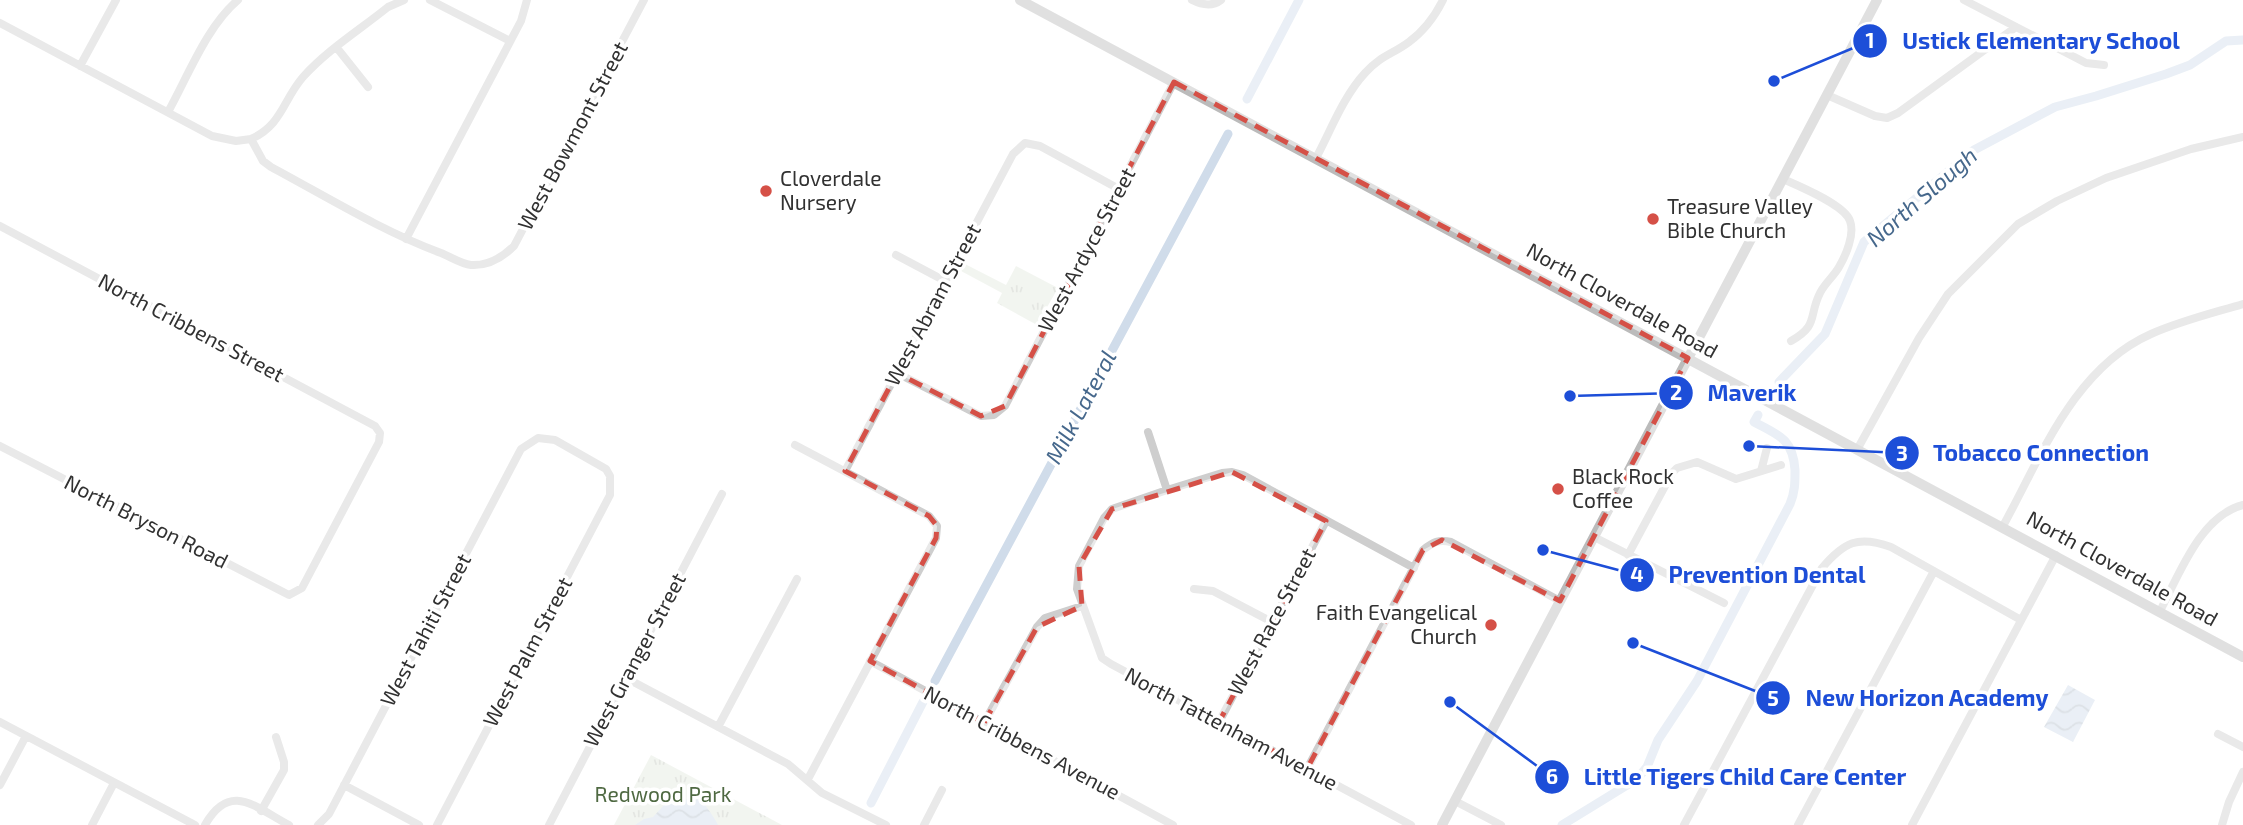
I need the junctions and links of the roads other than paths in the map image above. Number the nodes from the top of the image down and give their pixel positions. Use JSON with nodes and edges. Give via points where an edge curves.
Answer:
{"nodes":[{"id":1,"x":116,"y":0,"type":"edge"},
{"id":2,"x":238,"y":0,"type":"edge"},
{"id":3,"x":404,"y":0,"type":"edge"},
{"id":4,"x":430,"y":0,"type":"edge"},
{"id":5,"x":527,"y":0,"type":"edge"},
{"id":6,"x":645,"y":0,"type":"edge"},
{"id":7,"x":1020,"y":0,"type":"edge"},
{"id":8,"x":1192,"y":0,"type":"edge"},
{"id":9,"x":1443,"y":0,"type":"edge"},
{"id":10,"x":1877,"y":0,"type":"edge"},
{"id":11,"x":1964,"y":0,"type":"edge"},
{"id":12,"x":1218,"y":2,"type":"edge"},
{"id":13,"x":0,"y":23,"type":"edge"},
{"id":14,"x":2016,"y":27,"type":"junction"},
{"id":15,"x":510,"y":41,"type":"junction"},
{"id":16,"x":337,"y":48,"type":"junction"},
{"id":17,"x":2104,"y":65,"type":"dead end"},
{"id":18,"x":80,"y":66,"type":"junction"},
{"id":19,"x":1174,"y":82,"type":"junction"},
{"id":20,"x":369,"y":87,"type":"dead end"},
{"id":21,"x":1827,"y":95,"type":"junction"},
{"id":22,"x":168,"y":112,"type":"junction"},
{"id":23,"x":2243,"y":137,"type":"edge"},
{"id":24,"x":251,"y":139,"type":"junction"},
{"id":25,"x":1315,"y":158,"type":"junction"},
{"id":26,"x":1783,"y":179,"type":"junction"},
{"id":27,"x":1119,"y":189,"type":"junction"},
{"id":28,"x":0,"y":226,"type":"edge"},
{"id":29,"x":406,"y":239,"type":"junction"},
{"id":30,"x":896,"y":255,"type":"dead end"},
{"id":31,"x":945,"y":281,"type":"junction"},
{"id":32,"x":2243,"y":304,"type":"edge"},
{"id":33,"x":1791,"y":341,"type":"dead end"},
{"id":34,"x":1688,"y":358,"type":"junction"},
{"id":35,"x":897,"y":373,"type":"junction"},
{"id":36,"x":1148,"y":432,"type":"dead end"},
{"id":37,"x":538,"y":439,"type":"joint"},
{"id":38,"x":795,"y":445,"type":"dead end"},
{"id":39,"x":1767,"y":448,"type":"dead end"},
{"id":40,"x":1858,"y":448,"type":"junction"},
{"id":41,"x":1,"y":450,"type":"edge"},
{"id":42,"x":1781,"y":465,"type":"dead end"},
{"id":43,"x":845,"y":471,"type":"junction"},
{"id":44,"x":1761,"y":471,"type":"junction"},
{"id":45,"x":1167,"y":490,"type":"junction"},
{"id":46,"x":722,"y":495,"type":"dead end"},
{"id":47,"x":2243,"y":505,"type":"edge"},
{"id":48,"x":1326,"y":521,"type":"junction"},
{"id":49,"x":2003,"y":526,"type":"junction"},
{"id":50,"x":1594,"y":537,"type":"junction"},
{"id":51,"x":1628,"y":555,"type":"junction"},
{"id":52,"x":2056,"y":555,"type":"junction"},
{"id":53,"x":1413,"y":568,"type":"junction"},
{"id":54,"x":1934,"y":571,"type":"junction"},
{"id":55,"x":797,"y":579,"type":"dead end"},
{"id":56,"x":1194,"y":589,"type":"dead end"},
{"id":57,"x":293,"y":594,"type":"joint"},
{"id":58,"x":1560,"y":601,"type":"junction"},
{"id":59,"x":1724,"y":603,"type":"dead end"},
{"id":60,"x":1082,"y":606,"type":"junction"},
{"id":61,"x":2160,"y":611,"type":"junction"},
{"id":62,"x":2021,"y":620,"type":"junction"},
{"id":63,"x":1272,"y":622,"type":"junction"},
{"id":64,"x":2243,"y":657,"type":"edge"},
{"id":65,"x":870,"y":661,"type":"junction"},
{"id":66,"x":626,"y":678,"type":"junction"},
{"id":67,"x":0,"y":722,"type":"edge"},
{"id":68,"x":1219,"y":722,"type":"junction"},
{"id":69,"x":984,"y":723,"type":"junction"},
{"id":70,"x":718,"y":727,"type":"junction"},
{"id":71,"x":2218,"y":734,"type":"dead end"},
{"id":72,"x":26,"y":736,"type":"junction"},
{"id":73,"x":276,"y":737,"type":"dead end"},
{"id":74,"x":2243,"y":747,"type":"edge"},
{"id":75,"x":1307,"y":769,"type":"junction"},
{"id":76,"x":2243,"y":772,"type":"edge"},
{"id":77,"x":808,"y":779,"type":"junction"},
{"id":78,"x":114,"y":783,"type":"junction"},
{"id":79,"x":0,"y":785,"type":"edge"},
{"id":80,"x":344,"y":785,"type":"junction"},
{"id":81,"x":942,"y":790,"type":"dead end"},
{"id":82,"x":1455,"y":801,"type":"junction"},
{"id":83,"x":261,"y":811,"type":"junction"},
{"id":84,"x":92,"y":825,"type":"edge"},
{"id":85,"x":194,"y":825,"type":"edge"},
{"id":86,"x":205,"y":825,"type":"edge"},
{"id":87,"x":289,"y":825,"type":"edge"},
{"id":88,"x":318,"y":825,"type":"edge"},
{"id":89,"x":419,"y":825,"type":"edge"},
{"id":90,"x":437,"y":825,"type":"edge"},
{"id":91,"x":549,"y":825,"type":"edge"},
{"id":92,"x":886,"y":825,"type":"edge"},
{"id":93,"x":923,"y":825,"type":"edge"},
{"id":94,"x":1173,"y":825,"type":"edge"},
{"id":95,"x":1411,"y":825,"type":"edge"},
{"id":96,"x":1442,"y":825,"type":"edge"},
{"id":97,"x":1501,"y":825,"type":"edge"},
{"id":98,"x":1684,"y":825,"type":"edge"},
{"id":99,"x":1798,"y":825,"type":"edge"},
{"id":100,"x":1912,"y":825,"type":"edge"},
{"id":101,"x":2222,"y":825,"type":"edge"}],
"edges":[{"from":1,"to":18,"type":"street"},
{"from":2,"to":22,"type":"street","via":[[214,28]]},
{"from":3,"to":16,"type":"street","via":[[388,7]]},
{"from":4,"to":15,"type":"street"},
{"from":5,"to":15,"type":"street"},
{"from":6,"to":29,"type":"street","name":"West Bowmont Street","via":[[514,246],[491,262],[467,265]]},
{"from":7,"to":19,"type":"main road","name":"North Cloverdale Road"},
{"from":8,"to":12,"type":"street","via":[[1206,5]]},
{"from":9,"to":25,"type":"street","via":[[1434,17],[1409,42],[1381,57],[1354,87]]},
{"from":10,"to":21,"type":"main road"},
{"from":11,"to":14,"type":"street"},
{"from":13,"to":18,"type":"street"},
{"from":14,"to":17,"type":"street","via":[[2086,63]]},
{"from":14,"to":21,"type":"street","via":[[1887,118]]},
{"from":15,"to":29,"type":"street"},
{"from":16,"to":20,"type":"street"},
{"from":16,"to":24,"type":"street","via":[[302,79],[272,127]]},
{"from":18,"to":22,"type":"street"},
{"from":19,"to":25,"type":"main road","name":"North Cloverdale Road"},
{"from":19,"to":27,"type":"street","name":"West Ardyce Street"},
{"from":21,"to":26,"type":"main road"},
{"from":22,"to":24,"type":"street","via":[[212,136]]},
{"from":23,"to":40,"type":"street","via":[[2106,178],[2018,224],[1948,294]]},
{"from":24,"to":29,"type":"street","via":[[271,167]]},
{"from":25,"to":34,"type":"main road","name":"North Cloverdale Road"},
{"from":26,"to":33,"type":"street","via":[[1842,209],[1853,231],[1838,270],[1821,292],[1813,320],[1806,332]]},
{"from":26,"to":34,"type":"main road"},
{"from":27,"to":31,"type":"street","name":"West Abram Street","via":[[1040,146],[1025,143],[1013,154]]},
{"from":27,"to":35,"type":"street","name":"West Ardyce Street","via":[[1004,406],[994,415],[981,416]]},
{"from":28,"to":57,"type":"street","name":"North Cribbens Street","via":[[380,433],[302,588]]},
{"from":30,"to":31,"type":"street"},
{"from":31,"to":35,"type":"street","name":"West Abram Street"},
{"from":32,"to":49,"type":"street","via":[[2151,334],[2097,373],[2060,421]]},
{"from":34,"to":40,"type":"main road","name":"North Cloverdale Road"},
{"from":34,"to":50,"type":"main road"},
{"from":35,"to":43,"type":"street","name":"West Abram Street"},
{"from":36,"to":45,"type":"street"},
{"from":37,"to":80,"type":"street","name":"West Tahiti Street","via":[[521,449]]},
{"from":37,"to":90,"type":"street","name":"West Palm Street","via":[[555,440],[600,464],[610,476],[610,495]]},
{"from":38,"to":43,"type":"street"},
{"from":39,"to":44,"type":"street"},
{"from":40,"to":49,"type":"main road","name":"North Cloverdale Road"},
{"from":41,"to":57,"type":"street","name":"North Bryson Road"},
{"from":42,"to":44,"type":"street"},
{"from":43,"to":65,"type":"street","via":[[929,516],[937,526],[936,538]]},
{"from":44,"to":51,"type":"street","via":[[1736,479],[1697,462],[1677,468]]},
{"from":45,"to":48,"type":"street","name":"North Tattenham Avenue","via":[[1232,472]]},
{"from":45,"to":60,"type":"street","name":"North Tattenham Avenue","via":[[1122,504],[1104,518],[1079,566],[1077,589]]},
{"from":46,"to":66,"type":"street","name":"West Granger Street"},
{"from":47,"to":61,"type":"street","via":[[2213,521],[2200,537]]},
{"from":48,"to":53,"type":"street","name":"North Tattenham Avenue"},
{"from":48,"to":63,"type":"street","name":"West Race Street"},
{"from":49,"to":52,"type":"main road","name":"North Cloverdale Road"},
{"from":50,"to":51,"type":"street"},
{"from":50,"to":58,"type":"main road"},
{"from":51,"to":59,"type":"street"},
{"from":52,"to":61,"type":"main road","name":"North Cloverdale Road"},
{"from":52,"to":62,"type":"street"},
{"from":53,"to":58,"type":"street","via":[[1432,543],[1451,542]]},
{"from":53,"to":75,"type":"street"},
{"from":54,"to":62,"type":"street"},
{"from":54,"to":98,"type":"street","via":[[1873,541],[1855,542],[1836,551],[1822,568]]},
{"from":54,"to":99,"type":"street"},
{"from":55,"to":70,"type":"street"},
{"from":56,"to":63,"type":"street","via":[[1213,590]]},
{"from":58,"to":82,"type":"main road"},
{"from":60,"to":68,"type":"street","name":"North Tattenham Avenue","via":[[1102,657]]},
{"from":60,"to":69,"type":"street","via":[[1045,618],[1037,627]]},
{"from":61,"to":64,"type":"main road","name":"North Cloverdale Road"},
{"from":62,"to":100,"type":"street"},
{"from":63,"to":68,"type":"street","name":"West Race Street"},
{"from":65,"to":69,"type":"street","name":"North Cribbens Avenue"},
{"from":65,"to":77,"type":"street"},
{"from":66,"to":70,"type":"street"},
{"from":66,"to":91,"type":"street","name":"West Granger Street"},
{"from":67,"to":72,"type":"street"},
{"from":68,"to":75,"type":"street","name":"North Tattenham Avenue"},
{"from":69,"to":94,"type":"street","name":"North Cribbens Avenue"},
{"from":70,"to":77,"type":"street"},
{"from":71,"to":74,"type":"street"},
{"from":72,"to":78,"type":"street"},
{"from":72,"to":79,"type":"street"},
{"from":73,"to":83,"type":"street","via":[[284,770]]},
{"from":75,"to":95,"type":"street","name":"North Tattenham Avenue"},
{"from":76,"to":101,"type":"street"},
{"from":77,"to":92,"type":"street","via":[[822,793]]},
{"from":78,"to":84,"type":"street"},
{"from":78,"to":85,"type":"street"},
{"from":80,"to":88,"type":"street","name":"West Tahiti Street"},
{"from":80,"to":89,"type":"street"},
{"from":81,"to":93,"type":"street"},
{"from":82,"to":96,"type":"main road"},
{"from":82,"to":97,"type":"street"},
{"from":83,"to":86,"type":"street","via":[[243,801],[228,800],[214,809]]},
{"from":83,"to":87,"type":"street"}]}
